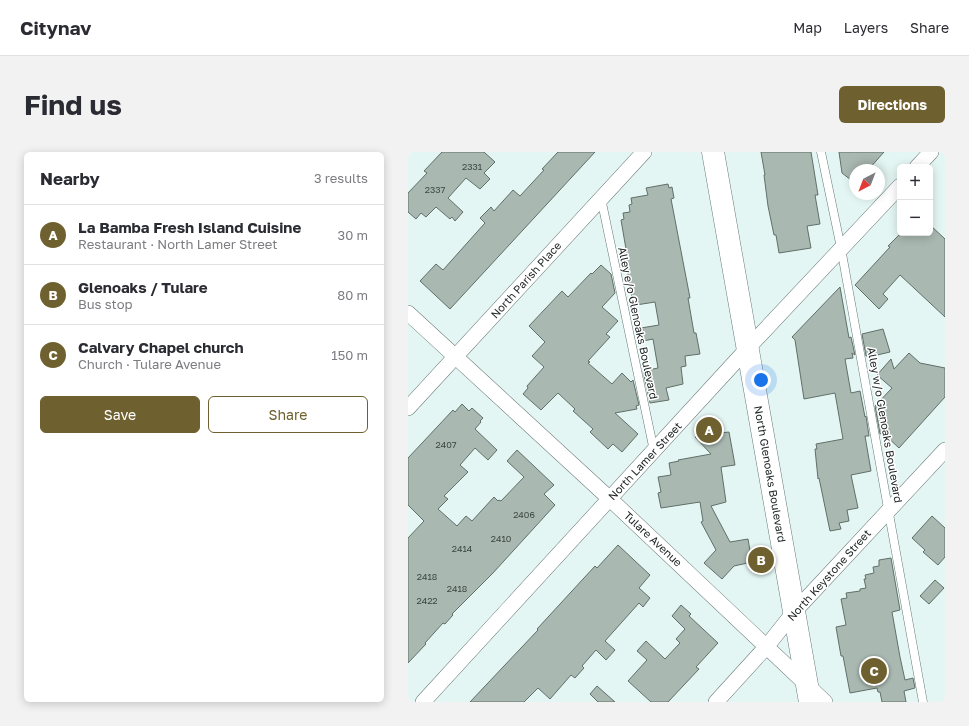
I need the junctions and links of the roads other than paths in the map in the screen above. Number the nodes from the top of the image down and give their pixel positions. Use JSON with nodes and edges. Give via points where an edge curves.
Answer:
{"nodes":[{"id":1,"x":644,"y":152,"type":"edge"},
{"id":2,"x":713,"y":152,"type":"edge"},
{"id":3,"x":821,"y":152,"type":"edge"},
{"id":4,"x":931,"y":152,"type":"edge"},
{"id":5,"x":920,"y":164,"type":"edge"},
{"id":6,"x":897,"y":189,"type":"edge"},
{"id":7,"x":601,"y":198,"type":"junction"},
{"id":8,"x":841,"y":248,"type":"junction"},
{"id":9,"x":408,"y":313,"type":"edge"},
{"id":10,"x":747,"y":349,"type":"junction"},
{"id":11,"x":456,"y":358,"type":"junction"},
{"id":12,"x":408,"y":408,"type":"edge"},
{"id":13,"x":945,"y":450,"type":"edge"},
{"id":14,"x":654,"y":451,"type":"junction"},
{"id":15,"x":610,"y":499,"type":"junction"},
{"id":16,"x":890,"y":510,"type":"junction"},
{"id":17,"x":794,"y":612,"type":"junction"},
{"id":18,"x":767,"y":646,"type":"junction"},
{"id":19,"x":809,"y":694,"type":"edge"},
{"id":20,"x":423,"y":702,"type":"edge"},
{"id":21,"x":716,"y":702,"type":"edge"},
{"id":22,"x":824,"y":702,"type":"edge"},
{"id":23,"x":923,"y":702,"type":"edge"}],
"edges":[{"from":1,"to":7,"type":"street","name":"North Parish Place"},
{"from":2,"to":10,"type":"main road","name":"North Glenoaks Boulevard"},
{"from":3,"to":8,"type":"lane","name":"Alley w/o Glenoaks Boulevard"},
{"from":4,"to":5,"type":"street"},
{"from":6,"to":8,"type":"street","name":"North Lamer Street"},
{"from":7,"to":11,"type":"street","name":"North Parish Place"},
{"from":7,"to":14,"type":"lane","name":"Alley e/o Glenoaks Boulevard"},
{"from":8,"to":10,"type":"street","name":"North Lamer Street"},
{"from":8,"to":16,"type":"lane","name":"Alley w/o Glenoaks Boulevard"},
{"from":9,"to":11,"type":"street","name":"Tulare Avenue"},
{"from":10,"to":14,"type":"street","name":"North Lamer Street"},
{"from":10,"to":17,"type":"main road","name":"North Glenoaks Boulevard"},
{"from":11,"to":12,"type":"street","name":"North Parish Place"},
{"from":11,"to":15,"type":"street","name":"Tulare Avenue"},
{"from":13,"to":16,"type":"street","name":"North Keystone Street"},
{"from":14,"to":15,"type":"street","name":"North Lamer Street"},
{"from":15,"to":18,"type":"street","name":"Tulare Avenue"},
{"from":15,"to":20,"type":"street","name":"North Lamer Street"},
{"from":16,"to":17,"type":"street","name":"North Keystone Street"},
{"from":16,"to":23,"type":"lane","name":"Alley w/o Glenoaks Boulevard"},
{"from":17,"to":18,"type":"street","name":"North Keystone Street"},
{"from":17,"to":19,"type":"main road","name":"North Glenoaks Boulevard"},
{"from":18,"to":19,"type":"street","name":"Tulare Avenue"},
{"from":18,"to":21,"type":"street","name":"North Keystone Street"},
{"from":19,"to":22,"type":"street","name":"Tulare Avenue"}]}
